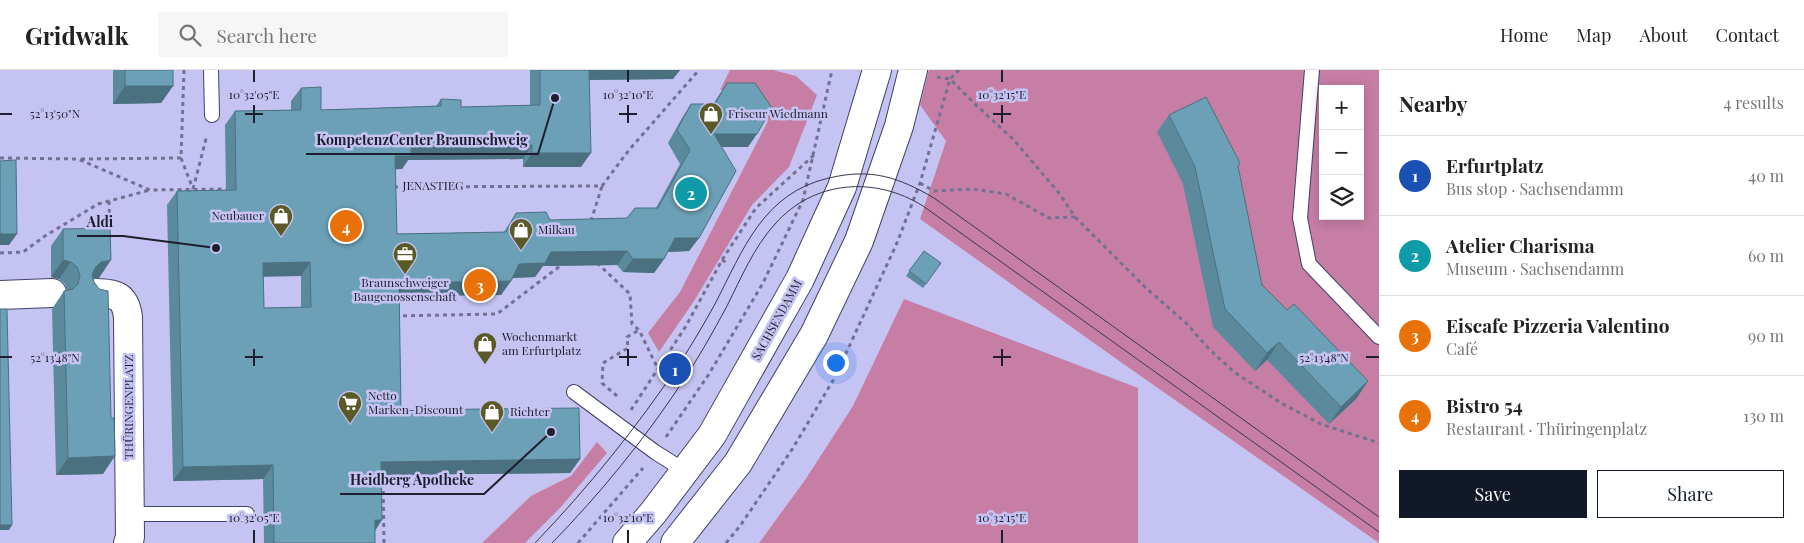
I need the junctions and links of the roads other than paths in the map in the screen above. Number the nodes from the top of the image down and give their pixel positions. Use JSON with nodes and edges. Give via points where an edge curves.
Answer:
{"nodes":[{"id":1,"x":211,"y":70,"type":"edge"},
{"id":2,"x":877,"y":70,"type":"edge"},
{"id":3,"x":913,"y":70,"type":"edge"},
{"id":4,"x":1312,"y":70,"type":"edge"},
{"id":5,"x":212,"y":115,"type":"road end"},
{"id":6,"x":52,"y":293,"type":"dead end"},
{"id":7,"x":96,"y":293,"type":"edge"},
{"id":8,"x":0,"y":295,"type":"edge"},
{"id":9,"x":1379,"y":337,"type":"edge"},
{"id":10,"x":574,"y":392,"type":"dead end"},
{"id":11,"x":685,"y":471,"type":"junction"},
{"id":12,"x":246,"y":514,"type":"dead end"},
{"id":13,"x":129,"y":531,"type":"edge"},
{"id":14,"x":627,"y":543,"type":"edge"},
{"id":15,"x":675,"y":543,"type":"edge"}],
"edges":[{"from":1,"to":5,"type":"lane"},
{"from":2,"to":11,"type":"street","name":"SACHSENDAMM","via":[[842,187],[800,279],[712,436]]},
{"from":3,"to":15,"type":"street","via":[[899,126],[859,241],[814,336],[738,463]]},
{"from":4,"to":9,"type":"lane","via":[[1300,218],[1309,264]]},
{"from":6,"to":8,"type":"street"},
{"from":7,"to":13,"type":"street","name":"THÜRINGENPLATZ","via":[[110,293],[121,298],[128,317]]},
{"from":10,"to":11,"type":"lane"},
{"from":11,"to":14,"type":"street","name":"SACHSENDAMM"},
{"from":12,"to":13,"type":"lane"}]}
